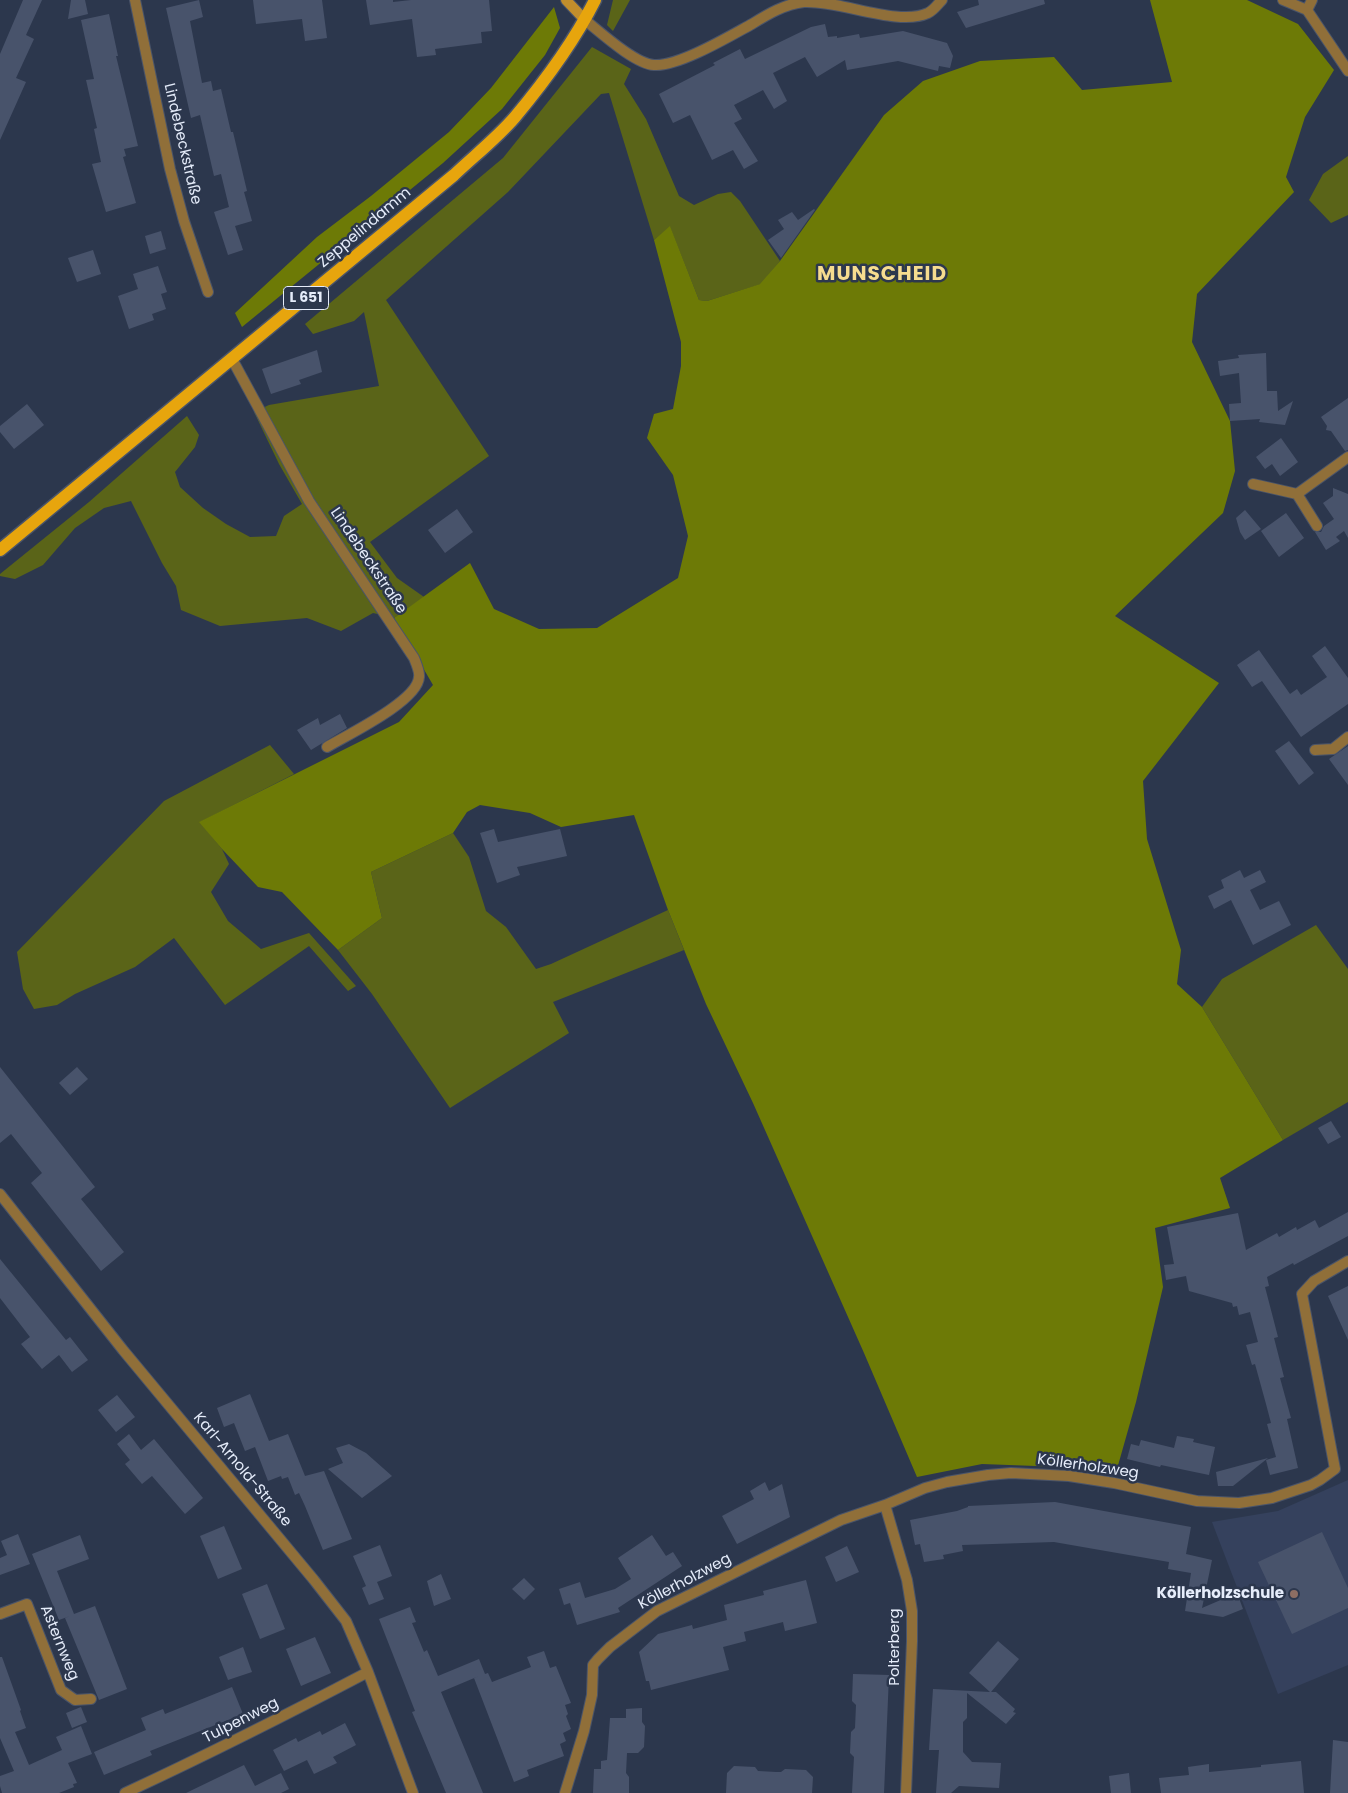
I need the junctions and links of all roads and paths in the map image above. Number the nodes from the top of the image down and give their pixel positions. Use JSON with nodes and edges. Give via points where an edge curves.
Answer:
{"nodes":[{"id":1,"x":135,"y":0,"type":"edge"},
{"id":2,"x":566,"y":0,"type":"edge"},
{"id":3,"x":595,"y":0,"type":"edge"},
{"id":4,"x":942,"y":0,"type":"edge"},
{"id":5,"x":1283,"y":0,"type":"edge"},
{"id":6,"x":1312,"y":0,"type":"edge"},
{"id":7,"x":1307,"y":10,"type":"junction"},
{"id":8,"x":585,"y":20,"type":"junction"},
{"id":9,"x":1348,"y":71,"type":"edge"},
{"id":10,"x":208,"y":292,"type":"dead end"},
{"id":11,"x":232,"y":359,"type":"junction"},
{"id":12,"x":1348,"y":457,"type":"edge"},
{"id":13,"x":1252,"y":484,"type":"dead end"},
{"id":14,"x":1297,"y":494,"type":"junction"},
{"id":15,"x":1318,"y":526,"type":"dead end"},
{"id":16,"x":0,"y":550,"type":"edge"},
{"id":17,"x":1348,"y":737,"type":"edge"},
{"id":18,"x":327,"y":747,"type":"dead end"},
{"id":19,"x":1315,"y":750,"type":"dead end"},
{"id":20,"x":0,"y":1194,"type":"edge"},
{"id":21,"x":1348,"y":1261,"type":"edge"},
{"id":22,"x":885,"y":1504,"type":"junction"},
{"id":23,"x":0,"y":1614,"type":"edge"},
{"id":24,"x":368,"y":1672,"type":"junction"},
{"id":25,"x":91,"y":1699,"type":"dead end"},
{"id":26,"x":125,"y":1793,"type":"edge"},
{"id":27,"x":413,"y":1793,"type":"edge"},
{"id":28,"x":565,"y":1793,"type":"edge"},
{"id":29,"x":906,"y":1793,"type":"edge"}],
"edges":[{"from":1,"to":10,"type":"street","name":"Lindebeckstraße","via":[[170,169]]},
{"from":2,"to":8,"type":"street"},
{"from":3,"to":8,"type":"main road","number":"L 651"},
{"from":4,"to":8,"type":"street","via":[[924,14],[896,16],[825,1],[803,2],[782,7],[672,63],[653,66],[611,42]]},
{"from":5,"to":7,"type":"street"},
{"from":6,"to":7,"type":"street"},
{"from":7,"to":9,"type":"street"},
{"from":8,"to":11,"type":"main road","name":"Zeppelindamm","number":"L 651","via":[[520,110],[484,147]]},
{"from":11,"to":16,"type":"main road","name":"Zeppelindamm","number":"L 651"},
{"from":11,"to":18,"type":"street","name":"Lindebeckstraße","via":[[309,501],[414,658],[420,677],[414,691],[397,706]]},
{"from":12,"to":14,"type":"street"},
{"from":13,"to":14,"type":"street"},
{"from":14,"to":15,"type":"street"},
{"from":17,"to":19,"type":"street","via":[[1333,749]]},
{"from":20,"to":24,"type":"street","name":"Karl-Arnold-Straße","via":[[123,1350],[346,1621]]},
{"from":21,"to":22,"type":"street","name":"Köllerholzweg","via":[[1314,1281],[1302,1294],[1334,1469],[1320,1480],[1272,1498],[1234,1503],[1197,1500],[1069,1476],[1011,1473],[947,1482]]},
{"from":22,"to":28,"type":"street","name":"Köllerholzweg","via":[[841,1520],[657,1611],[610,1647],[594,1665],[588,1713]]},
{"from":22,"to":29,"type":"street","name":"Polterberg","via":[[907,1580],[912,1611]]},
{"from":23,"to":25,"type":"street","name":"Asternweg","via":[[27,1604],[61,1690],[75,1700]]},
{"from":24,"to":26,"type":"street","name":"Tulpenweg","via":[[191,1763]]},
{"from":24,"to":27,"type":"street","name":"Karl-Arnold-Straße"}]}
